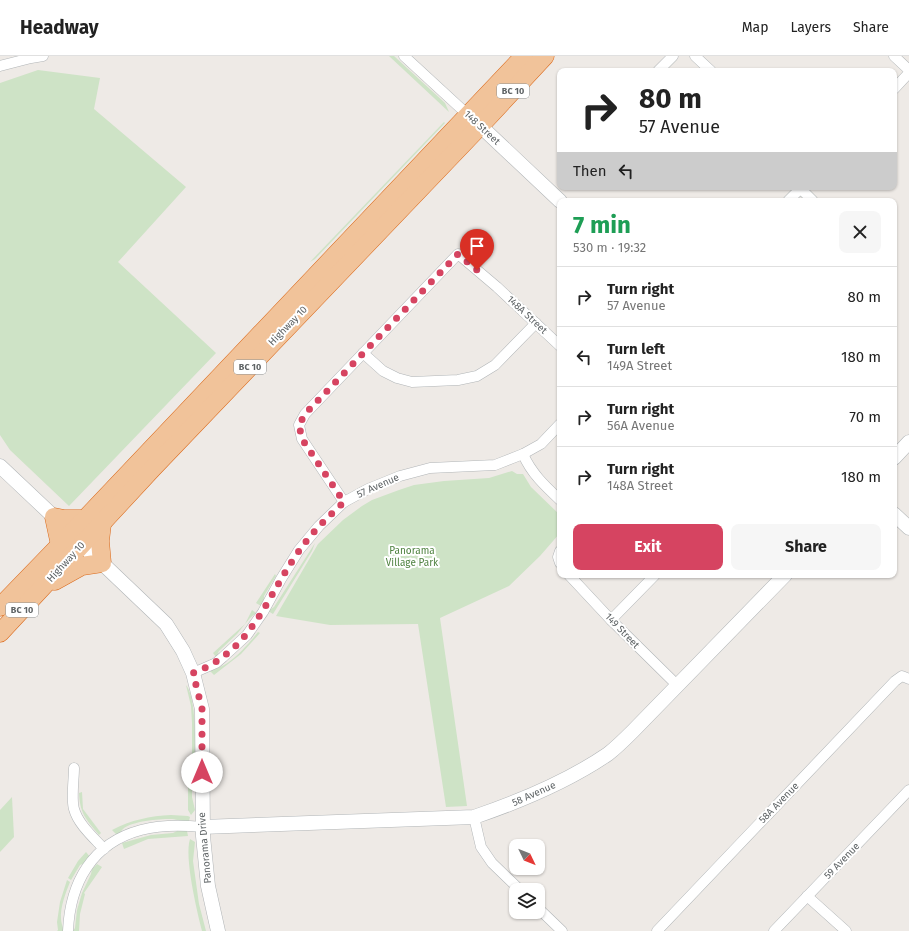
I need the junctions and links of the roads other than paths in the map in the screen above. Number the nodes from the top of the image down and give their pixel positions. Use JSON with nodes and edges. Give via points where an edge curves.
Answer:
{"nodes":[{"id":1,"x":43,"y":56,"type":"edge"},
{"id":2,"x":404,"y":56,"type":"edge"},
{"id":3,"x":524,"y":56,"type":"edge"},
{"id":4,"x":545,"y":56,"type":"edge"},
{"id":5,"x":673,"y":56,"type":"edge"},
{"id":6,"x":695,"y":56,"type":"edge"},
{"id":7,"x":894,"y":56,"type":"edge"},
{"id":8,"x":0,"y":66,"type":"edge"},
{"id":9,"x":661,"y":68,"type":"edge"},
{"id":10,"x":708,"y":68,"type":"edge"},
{"id":11,"x":909,"y":72,"type":"edge"},
{"id":12,"x":897,"y":86,"type":"edge"},
{"id":13,"x":474,"y":120,"type":"junction"},
{"id":14,"x":798,"y":190,"type":"edge"},
{"id":15,"x":802,"y":190,"type":"edge"},
{"id":16,"x":557,"y":198,"type":"edge"},
{"id":17,"x":791,"y":198,"type":"edge"},
{"id":18,"x":810,"y":198,"type":"edge"},
{"id":19,"x":536,"y":323,"type":"junction"},
{"id":20,"x":557,"y":343,"type":"edge"},
{"id":21,"x":363,"y":353,"type":"junction"},
{"id":22,"x":557,"y":427,"type":"edge"},
{"id":23,"x":909,"y":442,"type":"edge"},
{"id":24,"x":523,"y":454,"type":"junction"},
{"id":25,"x":897,"y":455,"type":"edge"},
{"id":26,"x":0,"y":466,"type":"edge"},
{"id":27,"x":557,"y":497,"type":"edge"},
{"id":28,"x":344,"y":502,"type":"junction"},
{"id":29,"x":54,"y":517,"type":"junction"},
{"id":30,"x":897,"y":517,"type":"edge"},
{"id":31,"x":93,"y":521,"type":"junction"},
{"id":32,"x":909,"y":528,"type":"edge"},
{"id":33,"x":70,"y":541,"type":"junction"},
{"id":34,"x":102,"y":563,"type":"junction"},
{"id":35,"x":572,"y":578,"type":"edge"},
{"id":36,"x":652,"y":578,"type":"edge"},
{"id":37,"x":782,"y":578,"type":"edge"},
{"id":38,"x":44,"y":587,"type":"junction"},
{"id":39,"x":0,"y":607,"type":"edge"},
{"id":40,"x":611,"y":620,"type":"junction"},
{"id":41,"x":0,"y":633,"type":"edge"},
{"id":42,"x":193,"y":673,"type":"junction"},
{"id":43,"x":906,"y":677,"type":"edge"},
{"id":44,"x":677,"y":685,"type":"junction"},
{"id":45,"x":74,"y":768,"type":"dead end"},
{"id":46,"x":909,"y":790,"type":"edge"},
{"id":47,"x":474,"y":817,"type":"junction"},
{"id":48,"x":202,"y":827,"type":"junction"},
{"id":49,"x":104,"y":848,"type":"junction"},
{"id":50,"x":513,"y":883,"type":"edge"},
{"id":51,"x":808,"y":896,"type":"junction"},
{"id":52,"x":545,"y":915,"type":"edge"},
{"id":53,"x":68,"y":931,"type":"edge"},
{"id":54,"x":218,"y":931,"type":"edge"},
{"id":55,"x":562,"y":931,"type":"edge"},
{"id":56,"x":657,"y":931,"type":"edge"},
{"id":57,"x":774,"y":931,"type":"edge"},
{"id":58,"x":846,"y":931,"type":"edge"}],
"edges":[{"from":1,"to":8,"type":"street"},
{"from":2,"to":13,"type":"street","name":"148 Street"},
{"from":3,"to":13,"type":"highway","name":"Highway 10","number":"BC 10"},
{"from":4,"to":13,"type":"highway","name":"Highway 10","number":"BC 10"},
{"from":5,"to":9,"type":"street"},
{"from":6,"to":10,"type":"street"},
{"from":7,"to":11,"type":"street"},
{"from":11,"to":12,"type":"street"},
{"from":13,"to":16,"type":"street","name":"148 Street"},
{"from":13,"to":31,"type":"highway","name":"Highway 10","number":"BC 10","via":[[331,281]]},
{"from":14,"to":17,"type":"street"},
{"from":15,"to":18,"type":"street"},
{"from":19,"to":20,"type":"street","name":"148A Street"},
{"from":19,"to":21,"type":"street","via":[[495,365],[477,376],[458,380],[412,382],[397,378],[383,371]]},
{"from":19,"to":21,"type":"street","name":"148A Street","via":[[458,254]]},
{"from":21,"to":28,"type":"street","via":[[305,414],[299,425],[302,439]]},
{"from":22,"to":24,"type":"street","name":"57 Avenue","via":[[541,444]]},
{"from":23,"to":25,"type":"street"},
{"from":24,"to":27,"type":"street","via":[[539,481]]},
{"from":24,"to":28,"type":"street","name":"57 Avenue","via":[[495,465],[430,468],[400,476]]},
{"from":26,"to":29,"type":"street"},
{"from":28,"to":42,"type":"street","name":"57 Avenue","via":[[318,526],[299,550],[247,635],[216,663]]},
{"from":29,"to":31,"type":"highway"},
{"from":29,"to":33,"type":"highway"},
{"from":30,"to":32,"type":"street"},
{"from":31,"to":33,"type":"highway","name":"Highway 10","number":"BC 10"},
{"from":31,"to":34,"type":"highway","via":[[100,541]]},
{"from":33,"to":34,"type":"street","name":"Panorama Drive"},
{"from":33,"to":38,"type":"highway","name":"Highway 10","number":"BC 10"},
{"from":33,"to":39,"type":"highway","name":"Highway 10","number":"BC 10"},
{"from":34,"to":38,"type":"highway","via":[[82,566]]},
{"from":34,"to":42,"type":"street","name":"Panorama Drive","via":[[166,624]]},
{"from":35,"to":40,"type":"street","name":"149 Street"},
{"from":36,"to":40,"type":"street"},
{"from":37,"to":44,"type":"street","name":"58 Avenue"},
{"from":38,"to":41,"type":"highway","name":"Highway 10","number":"BC 10"},
{"from":40,"to":44,"type":"street","name":"149 Street"},
{"from":42,"to":48,"type":"street","name":"Panorama Drive","via":[[202,709]]},
{"from":43,"to":56,"type":"street","name":"58A Avenue","via":[[895,681]]},
{"from":44,"to":47,"type":"street","name":"58 Avenue","via":[[609,753],[549,788]]},
{"from":45,"to":49,"type":"street","via":[[73,807],[81,823]]},
{"from":46,"to":51,"type":"street","name":"59 Avenue"},
{"from":47,"to":48,"type":"street","name":"58 Avenue"},
{"from":47,"to":50,"type":"street","via":[[481,847],[492,863]]},
{"from":48,"to":49,"type":"street","via":[[159,827],[141,830],[128,834]]},
{"from":48,"to":54,"type":"street","name":"Panorama Drive","via":[[208,886]]},
{"from":49,"to":53,"type":"street","via":[[88,865],[77,885],[71,902]]},
{"from":51,"to":57,"type":"street","name":"59 Avenue"},
{"from":51,"to":58,"type":"street"},
{"from":52,"to":55,"type":"street"}]}
